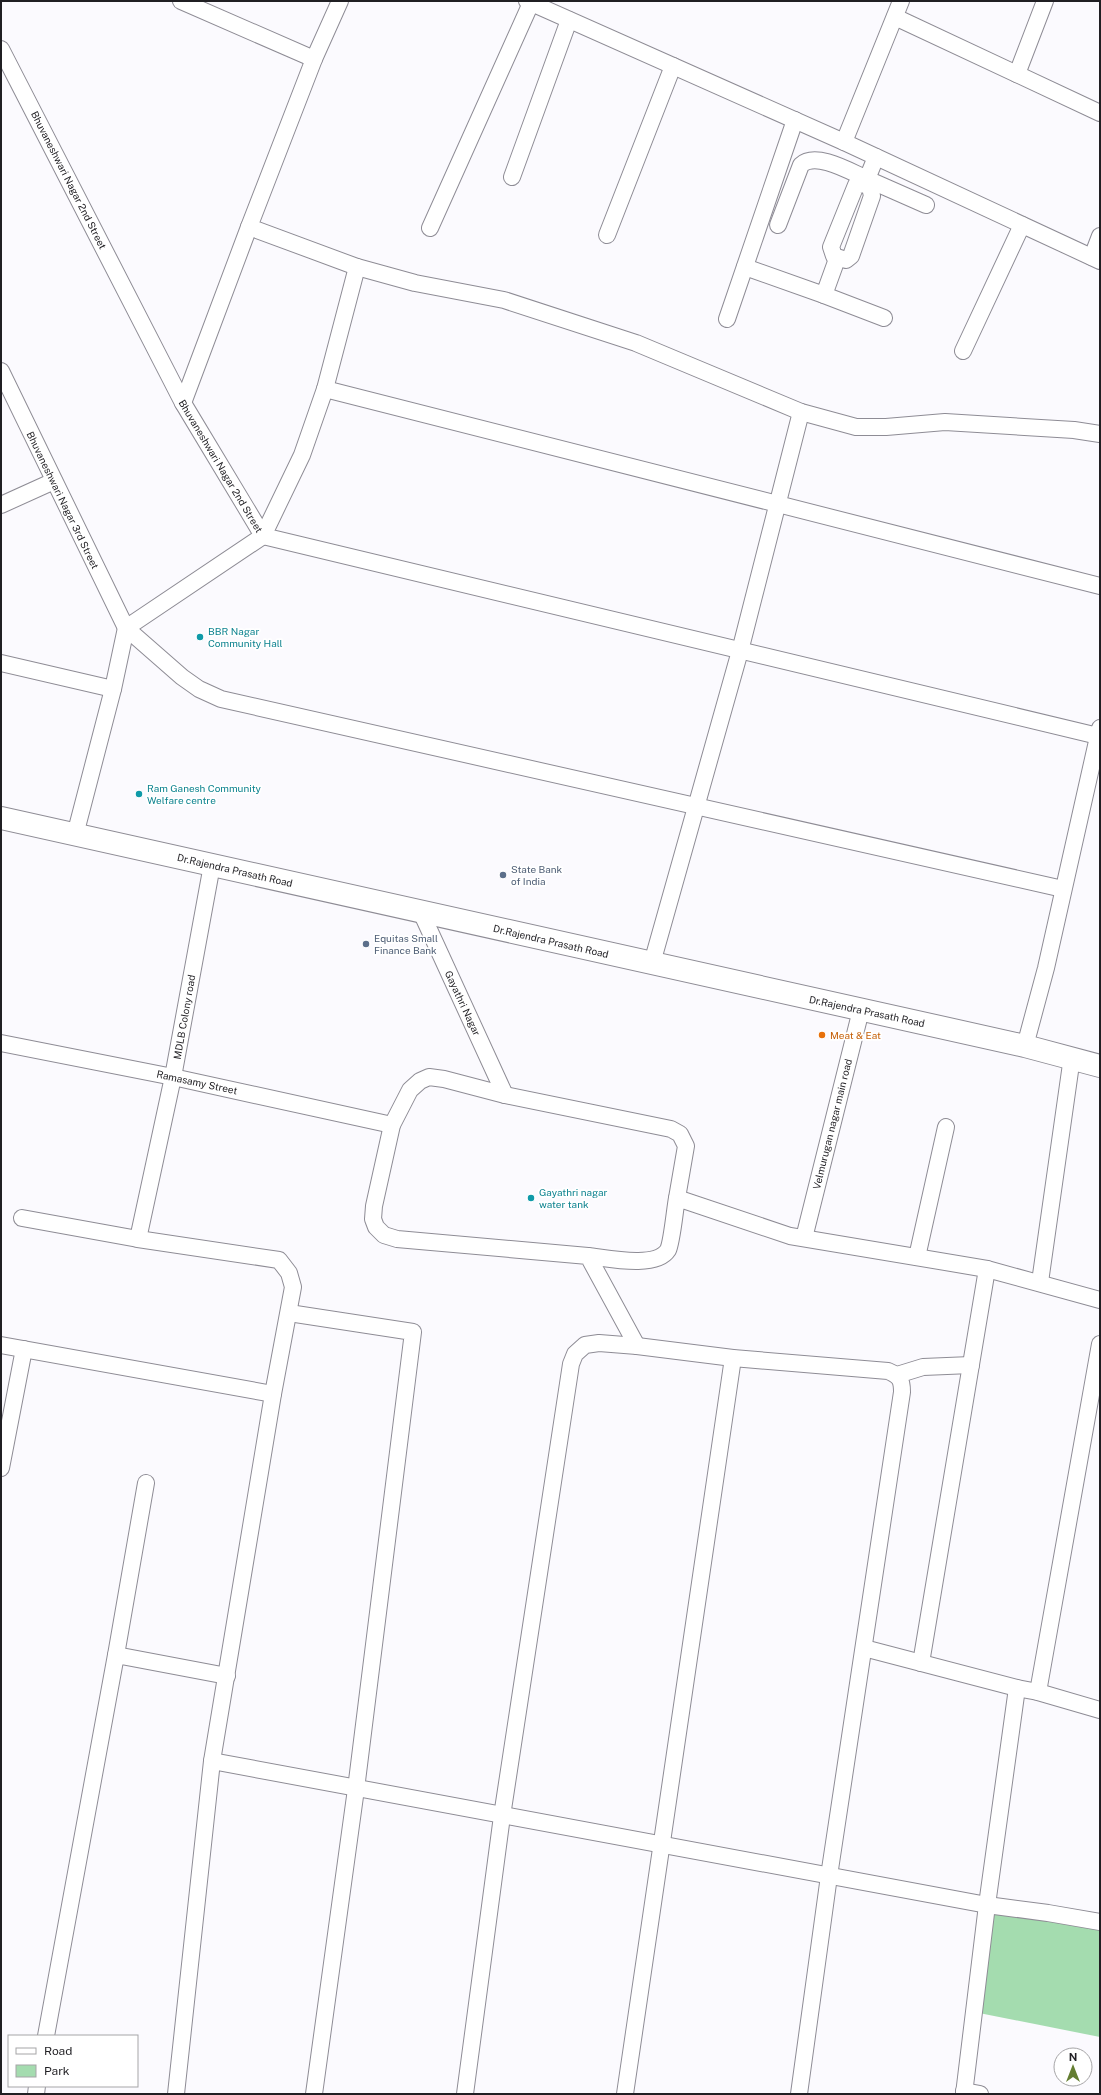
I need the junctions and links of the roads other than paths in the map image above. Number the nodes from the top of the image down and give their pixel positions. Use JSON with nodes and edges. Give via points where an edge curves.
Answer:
{"nodes":[{"id":1,"x":180,"y":1,"type":"edge"},
{"id":2,"x":340,"y":1,"type":"edge"},
{"id":3,"x":901,"y":1,"type":"edge"},
{"id":4,"x":1045,"y":1,"type":"edge"},
{"id":5,"x":529,"y":2,"type":"edge"},
{"id":6,"x":895,"y":17,"type":"junction"},
{"id":7,"x":569,"y":20,"type":"junction"},
{"id":8,"x":3,"y":59,"type":"edge"},
{"id":9,"x":314,"y":59,"type":"junction"},
{"id":10,"x":673,"y":66,"type":"junction"},
{"id":11,"x":1017,"y":74,"type":"junction"},
{"id":12,"x":1100,"y":113,"type":"edge"},
{"id":13,"x":795,"y":120,"type":"junction"},
{"id":14,"x":844,"y":142,"type":"junction"},
{"id":15,"x":876,"y":157,"type":"junction"},
{"id":16,"x":512,"y":177,"type":"dead end"},
{"id":17,"x":867,"y":182,"type":"junction"},
{"id":18,"x":926,"y":205,"type":"dead end"},
{"id":19,"x":778,"y":225,"type":"dead end"},
{"id":20,"x":1022,"y":225,"type":"junction"},
{"id":21,"x":249,"y":227,"type":"junction"},
{"id":22,"x":430,"y":228,"type":"dead end"},
{"id":23,"x":606,"y":235,"type":"dead end"},
{"id":24,"x":1100,"y":236,"type":"edge"},
{"id":25,"x":837,"y":259,"type":"junction"},
{"id":26,"x":1096,"y":259,"type":"edge"},
{"id":27,"x":357,"y":267,"type":"junction"},
{"id":28,"x":745,"y":267,"type":"junction"},
{"id":29,"x":824,"y":295,"type":"junction"},
{"id":30,"x":884,"y":318,"type":"dead end"},
{"id":31,"x":727,"y":319,"type":"dead end"},
{"id":32,"x":963,"y":351,"type":"dead end"},
{"id":33,"x":1,"y":371,"type":"edge"},
{"id":34,"x":326,"y":389,"type":"junction"},
{"id":35,"x":183,"y":403,"type":"junction"},
{"id":36,"x":802,"y":412,"type":"junction"},
{"id":37,"x":1100,"y":434,"type":"edge"},
{"id":38,"x":54,"y":481,"type":"junction"},
{"id":39,"x":1,"y":505,"type":"edge"},
{"id":40,"x":778,"y":505,"type":"junction"},
{"id":41,"x":263,"y":536,"type":"junction"},
{"id":42,"x":1100,"y":586,"type":"edge"},
{"id":43,"x":126,"y":628,"type":"junction"},
{"id":44,"x":740,"y":651,"type":"junction"},
{"id":45,"x":1,"y":663,"type":"edge"},
{"id":46,"x":113,"y":689,"type":"junction"},
{"id":47,"x":1099,"y":732,"type":"edge"},
{"id":48,"x":696,"y":805,"type":"junction"},
{"id":49,"x":1,"y":818,"type":"edge"},
{"id":50,"x":74,"y":835,"type":"junction"},
{"id":51,"x":212,"y":865,"type":"junction"},
{"id":52,"x":1063,"y":889,"type":"junction"},
{"id":53,"x":421,"y":912,"type":"junction"},
{"id":54,"x":652,"y":963,"type":"junction"},
{"id":55,"x":861,"y":1010,"type":"junction"},
{"id":56,"x":1,"y":1043,"type":"edge"},
{"id":57,"x":1025,"y":1046,"type":"junction"},
{"id":58,"x":1072,"y":1057,"type":"junction"},
{"id":59,"x":1100,"y":1066,"type":"edge"},
{"id":60,"x":173,"y":1077,"type":"junction"},
{"id":61,"x":505,"y":1095,"type":"junction"},
{"id":62,"x":392,"y":1125,"type":"junction"},
{"id":63,"x":946,"y":1127,"type":"dead end"},
{"id":64,"x":677,"y":1198,"type":"junction"},
{"id":65,"x":22,"y":1218,"type":"dead end"},
{"id":66,"x":138,"y":1238,"type":"junction"},
{"id":67,"x":804,"y":1238,"type":"junction"},
{"id":68,"x":588,"y":1256,"type":"junction"},
{"id":69,"x":917,"y":1257,"type":"junction"},
{"id":70,"x":987,"y":1269,"type":"junction"},
{"id":71,"x":1040,"y":1282,"type":"junction"},
{"id":72,"x":1100,"y":1300,"type":"edge"},
{"id":73,"x":289,"y":1313,"type":"junction"},
{"id":74,"x":1100,"y":1344,"type":"edge"},
{"id":75,"x":1,"y":1345,"type":"edge"},
{"id":76,"x":637,"y":1346,"type":"junction"},
{"id":77,"x":24,"y":1349,"type":"junction"},
{"id":78,"x":733,"y":1358,"type":"junction"},
{"id":79,"x":971,"y":1365,"type":"junction"},
{"id":80,"x":897,"y":1375,"type":"junction"},
{"id":81,"x":273,"y":1394,"type":"junction"},
{"id":82,"x":6,"y":1416,"type":"edge"},
{"id":83,"x":1,"y":1468,"type":"edge"},
{"id":84,"x":146,"y":1483,"type":"dead end"},
{"id":85,"x":864,"y":1648,"type":"junction"},
{"id":86,"x":116,"y":1655,"type":"junction"},
{"id":87,"x":921,"y":1663,"type":"junction"},
{"id":88,"x":227,"y":1676,"type":"junction"},
{"id":89,"x":1017,"y":1688,"type":"junction"},
{"id":90,"x":1038,"y":1692,"type":"junction"},
{"id":91,"x":1100,"y":1710,"type":"edge"},
{"id":92,"x":212,"y":1761,"type":"junction"},
{"id":93,"x":356,"y":1789,"type":"junction"},
{"id":94,"x":502,"y":1816,"type":"junction"},
{"id":95,"x":662,"y":1845,"type":"junction"},
{"id":96,"x":829,"y":1876,"type":"junction"},
{"id":97,"x":987,"y":1905,"type":"junction"},
{"id":98,"x":1100,"y":1922,"type":"edge"},
{"id":99,"x":46,"y":2035,"type":"edge"},
{"id":100,"x":964,"y":2092,"type":"edge"},
{"id":101,"x":176,"y":2094,"type":"edge"},
{"id":102,"x":314,"y":2094,"type":"edge"},
{"id":103,"x":465,"y":2094,"type":"edge"},
{"id":104,"x":624,"y":2094,"type":"edge"},
{"id":105,"x":799,"y":2094,"type":"edge"},
{"id":106,"x":980,"y":2094,"type":"edge"}],
"edges":[{"from":1,"to":9,"type":"street"},
{"from":2,"to":9,"type":"street"},
{"from":3,"to":6,"type":"street"},
{"from":4,"to":11,"type":"street"},
{"from":5,"to":7,"type":"street"},
{"from":5,"to":22,"type":"street"},
{"from":6,"to":11,"type":"street"},
{"from":6,"to":14,"type":"street"},
{"from":7,"to":10,"type":"street"},
{"from":7,"to":16,"type":"street"},
{"from":8,"to":35,"type":"street","name":"Bhuvaneshwari Nagar 2nd Street"},
{"from":9,"to":21,"type":"street"},
{"from":10,"to":13,"type":"street"},
{"from":10,"to":23,"type":"street"},
{"from":11,"to":12,"type":"street"},
{"from":13,"to":14,"type":"street"},
{"from":13,"to":28,"type":"street"},
{"from":14,"to":15,"type":"street"},
{"from":15,"to":17,"type":"street"},
{"from":15,"to":20,"type":"street"},
{"from":17,"to":18,"type":"street"},
{"from":17,"to":19,"type":"street","via":[[821,160],[804,161]]},
{"from":17,"to":25,"type":"street","via":[[854,188],[831,247]]},
{"from":17,"to":25,"type":"street","via":[[872,196],[851,256],[846,260]]},
{"from":20,"to":26,"type":"street"},
{"from":20,"to":32,"type":"street"},
{"from":21,"to":27,"type":"street"},
{"from":21,"to":35,"type":"street"},
{"from":24,"to":26,"type":"street"},
{"from":25,"to":29,"type":"street"},
{"from":27,"to":34,"type":"street"},
{"from":27,"to":36,"type":"street","via":[[415,283],[504,300],[628,340]]},
{"from":28,"to":29,"type":"street"},
{"from":28,"to":31,"type":"street"},
{"from":29,"to":30,"type":"street"},
{"from":33,"to":38,"type":"street","name":"Bhuvaneshwari Nagar 3rd Street"},
{"from":34,"to":40,"type":"street"},
{"from":34,"to":41,"type":"street","via":[[302,455]]},
{"from":35,"to":41,"type":"street","name":"Bhuvaneshwari Nagar 2nd Street"},
{"from":36,"to":37,"type":"street","via":[[856,427],[945,422]]},
{"from":36,"to":40,"type":"street"},
{"from":38,"to":39,"type":"street"},
{"from":38,"to":43,"type":"street","name":"Bhuvaneshwari Nagar 3rd Street"},
{"from":40,"to":42,"type":"street"},
{"from":40,"to":44,"type":"street"},
{"from":41,"to":43,"type":"street","name":"Bhuvaneshwari Nagar 2nd Street"},
{"from":41,"to":44,"type":"street"},
{"from":43,"to":46,"type":"street"},
{"from":43,"to":48,"type":"street","via":[[182,677],[199,689],[222,699]]},
{"from":44,"to":47,"type":"street"},
{"from":44,"to":48,"type":"street"},
{"from":45,"to":46,"type":"street"},
{"from":46,"to":50,"type":"street"},
{"from":47,"to":52,"type":"street"},
{"from":48,"to":52,"type":"street"},
{"from":48,"to":54,"type":"street"},
{"from":49,"to":50,"type":"street","name":"Dr.Rajendra Prasath Road"},
{"from":50,"to":51,"type":"street","name":"Dr.Rajendra Prasath Road"},
{"from":51,"to":53,"type":"street","name":"Dr.Rajendra Prasath Road"},
{"from":51,"to":60,"type":"street","name":"MDLB Colony road"},
{"from":52,"to":57,"type":"street"},
{"from":53,"to":54,"type":"street","name":"Dr.Rajendra Prasath Road"},
{"from":53,"to":61,"type":"street","name":"Gayathri Nagar"},
{"from":54,"to":55,"type":"street","name":"Dr.Rajendra Prasath Road"},
{"from":55,"to":57,"type":"street","name":"Dr.Rajendra Prasath Road"},
{"from":55,"to":67,"type":"street","name":"Velmurugan nagar main road"},
{"from":56,"to":60,"type":"street","name":"Ramasamy Street"},
{"from":57,"to":58,"type":"street","name":"Dr.Rajendra Prasath Road"},
{"from":58,"to":59,"type":"street","name":"Dr.Rajendra Prasath Road"},
{"from":58,"to":71,"type":"street"},
{"from":60,"to":62,"type":"street","name":"Ramasamy Street"},
{"from":60,"to":66,"type":"street","name":"MDLB Colony road"},
{"from":61,"to":62,"type":"street","via":[[429,1077],[410,1090]]},
{"from":61,"to":64,"type":"street","via":[[671,1129],[680,1134],[686,1146]]},
{"from":62,"to":68,"type":"street","via":[[374,1206],[375,1223],[384,1235],[424,1242]]},
{"from":63,"to":69,"type":"street"},
{"from":64,"to":67,"type":"street","via":[[790,1236]]},
{"from":64,"to":68,"type":"street","via":[[669,1249],[661,1256],[647,1261]]},
{"from":65,"to":66,"type":"street"},
{"from":66,"to":73,"type":"street","via":[[279,1260],[289,1273],[293,1287]]},
{"from":67,"to":69,"type":"street"},
{"from":68,"to":76,"type":"street"},
{"from":69,"to":70,"type":"street"},
{"from":70,"to":71,"type":"street"},
{"from":70,"to":79,"type":"street"},
{"from":71,"to":72,"type":"street"},
{"from":73,"to":81,"type":"street"},
{"from":73,"to":93,"type":"street","via":[[413,1332]]},
{"from":74,"to":90,"type":"street"},
{"from":75,"to":77,"type":"street"},
{"from":76,"to":78,"type":"street"},
{"from":76,"to":94,"type":"street","via":[[599,1343],[585,1345],[575,1354],[571,1364]]},
{"from":77,"to":81,"type":"street"},
{"from":77,"to":82,"type":"street"},
{"from":78,"to":80,"type":"street","via":[[888,1371]]},
{"from":78,"to":95,"type":"street"},
{"from":79,"to":80,"type":"street","via":[[923,1367]]},
{"from":79,"to":87,"type":"street"},
{"from":80,"to":85,"type":"street","via":[[902,1380],[902,1392]]},
{"from":81,"to":88,"type":"street"},
{"from":82,"to":83,"type":"street"},
{"from":84,"to":86,"type":"street"},
{"from":85,"to":87,"type":"street"},
{"from":85,"to":96,"type":"street"},
{"from":86,"to":88,"type":"street"},
{"from":86,"to":99,"type":"street"},
{"from":87,"to":89,"type":"street"},
{"from":88,"to":92,"type":"street"},
{"from":89,"to":90,"type":"street"},
{"from":89,"to":97,"type":"street"},
{"from":90,"to":91,"type":"street"},
{"from":92,"to":93,"type":"street"},
{"from":92,"to":101,"type":"street"},
{"from":93,"to":94,"type":"street"},
{"from":93,"to":102,"type":"street"},
{"from":94,"to":95,"type":"street"},
{"from":94,"to":103,"type":"street"},
{"from":95,"to":96,"type":"street"},
{"from":95,"to":104,"type":"street"},
{"from":96,"to":97,"type":"street"},
{"from":96,"to":105,"type":"street"},
{"from":97,"to":98,"type":"street"},
{"from":97,"to":100,"type":"street"},
{"from":100,"to":106,"type":"street"}]}
